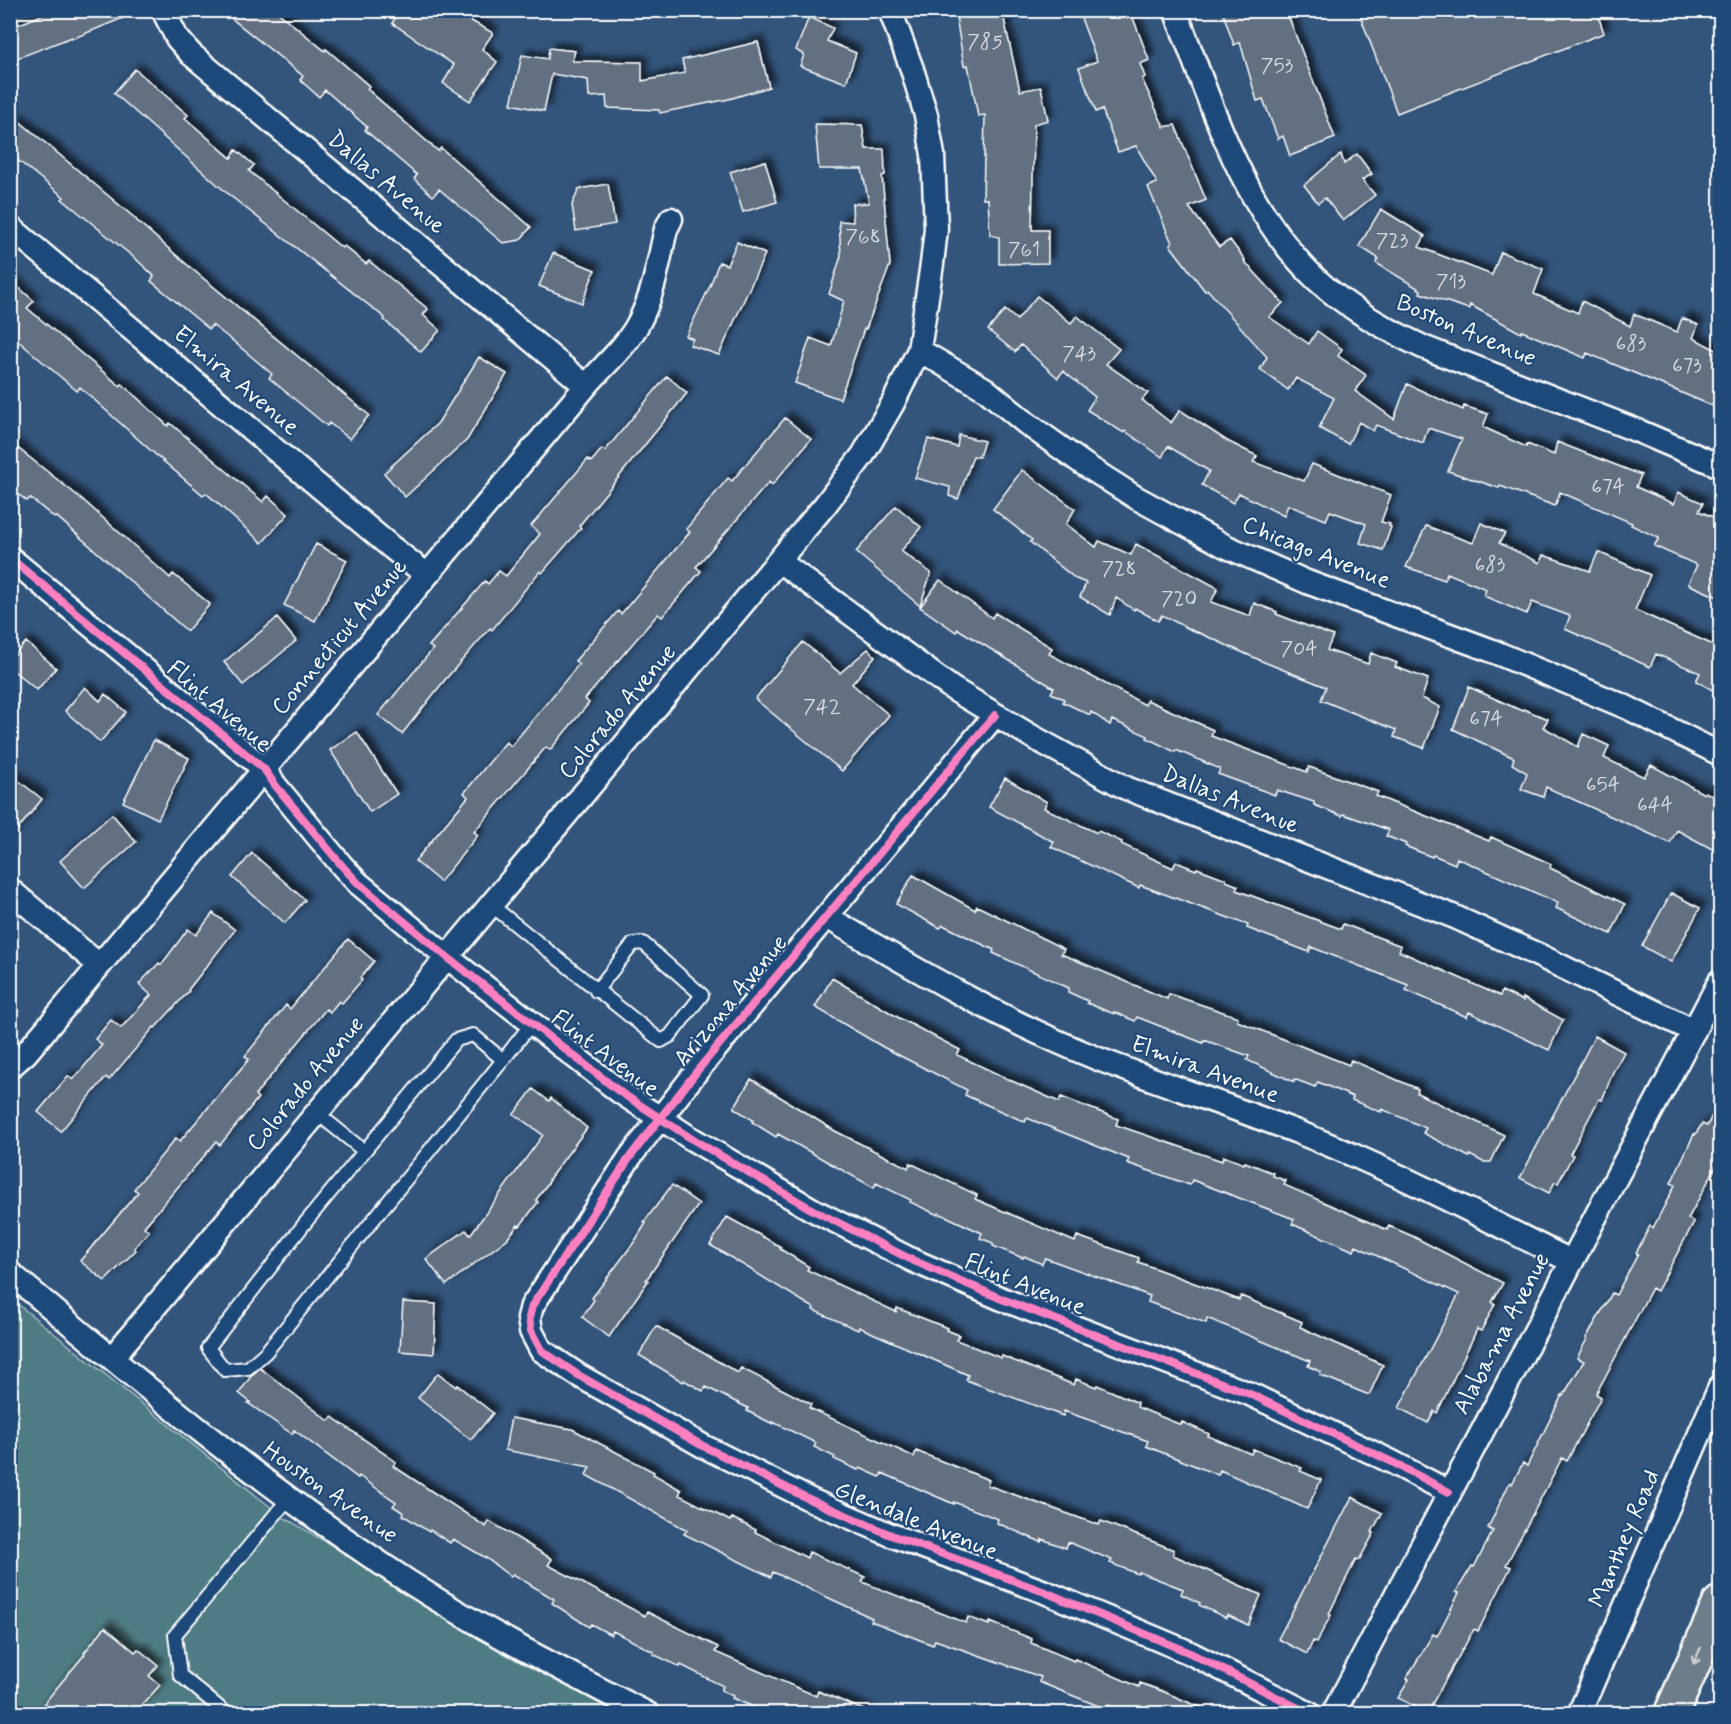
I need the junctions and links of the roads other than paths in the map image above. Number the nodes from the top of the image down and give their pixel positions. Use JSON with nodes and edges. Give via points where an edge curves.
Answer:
{"nodes":[{"id":1,"x":163,"y":10,"type":"edge"},
{"id":2,"x":890,"y":10,"type":"edge"},
{"id":3,"x":1175,"y":10,"type":"edge"},
{"id":4,"x":671,"y":219,"type":"dead end"},
{"id":5,"x":10,"y":227,"type":"edge"},
{"id":6,"x":919,"y":350,"type":"junction"},
{"id":7,"x":586,"y":386,"type":"junction"},
{"id":8,"x":1720,"y":466,"type":"edge"},
{"id":9,"x":10,"y":558,"type":"edge"},
{"id":10,"x":779,"y":561,"type":"junction"},
{"id":11,"x":427,"y":575,"type":"junction"},
{"id":12,"x":995,"y":715,"type":"junction"},
{"id":13,"x":1720,"y":754,"type":"edge"},
{"id":14,"x":264,"y":770,"type":"junction"},
{"id":15,"x":10,"y":890,"type":"edge"},
{"id":16,"x":491,"y":905,"type":"junction"},
{"id":17,"x":827,"y":917,"type":"junction"},
{"id":18,"x":447,"y":957,"type":"junction"},
{"id":19,"x":99,"y":965,"type":"junction"},
{"id":20,"x":1720,"y":981,"type":"edge"},
{"id":21,"x":596,"y":990,"type":"junction"},
{"id":22,"x":532,"y":1023,"type":"junction"},
{"id":23,"x":1694,"y":1031,"type":"junction"},
{"id":24,"x":503,"y":1060,"type":"junction"},
{"id":25,"x":10,"y":1067,"type":"edge"},
{"id":26,"x":317,"y":1113,"type":"junction"},
{"id":27,"x":660,"y":1119,"type":"junction"},
{"id":28,"x":364,"y":1151,"type":"junction"},
{"id":29,"x":1571,"y":1261,"type":"junction"},
{"id":30,"x":10,"y":1273,"type":"edge"},
{"id":31,"x":531,"y":1331,"type":"joint"},
{"id":32,"x":112,"y":1358,"type":"junction"},
{"id":33,"x":1720,"y":1387,"type":"edge"},
{"id":34,"x":1449,"y":1492,"type":"junction"},
{"id":35,"x":289,"y":1498,"type":"junction"},
{"id":36,"x":1720,"y":1603,"type":"edge"},
{"id":37,"x":227,"y":1713,"type":"edge"},
{"id":38,"x":648,"y":1713,"type":"edge"},
{"id":39,"x":1310,"y":1713,"type":"edge"},
{"id":40,"x":1333,"y":1713,"type":"edge"},
{"id":41,"x":1579,"y":1713,"type":"edge"},
{"id":42,"x":1671,"y":1713,"type":"edge"}],
"edges":[{"from":1,"to":7,"type":"street","name":"Dallas Avenue","via":[[190,54]]},
{"from":2,"to":6,"type":"street","name":"Colorado Avenue","via":[[926,115],[935,184],[936,230]]},
{"from":3,"to":8,"type":"street","name":"Boston Avenue","via":[[1233,157],[1261,211],[1299,262],[1342,301],[1423,347]]},
{"from":4,"to":7,"type":"street","name":"Connecticut Avenue","via":[[640,321]]},
{"from":5,"to":11,"type":"street","name":"Elmira Avenue"},
{"from":6,"to":10,"type":"street","name":"Colorado Avenue","via":[[863,455]]},
{"from":6,"to":13,"type":"street","name":"Chicago Avenue","via":[[985,389],[1036,430],[1125,491],[1225,546],[1307,582],[1491,650],[1626,707]]},
{"from":7,"to":11,"type":"street","name":"Connecticut Avenue"},
{"from":9,"to":14,"type":"street","name":"Flint Avenue"},
{"from":10,"to":12,"type":"street","name":"Dallas Avenue","via":[[953,689]]},
{"from":10,"to":16,"type":"street","name":"Colorado Avenue"},
{"from":11,"to":14,"type":"street","name":"Connecticut Avenue"},
{"from":12,"to":17,"type":"street","name":"Arizona Avenue"},
{"from":12,"to":23,"type":"street","name":"Dallas Avenue","via":[[1126,788],[1455,917]]},
{"from":14,"to":18,"type":"street","name":"Flint Avenue","via":[[358,883]]},
{"from":14,"to":19,"type":"street","name":"Connecticut Avenue"},
{"from":15,"to":19,"type":"street"},
{"from":16,"to":18,"type":"street","name":"Colorado Avenue"},
{"from":16,"to":21,"type":"lane"},
{"from":17,"to":27,"type":"street","name":"Arizona Avenue"},
{"from":17,"to":29,"type":"street","name":"Elmira Avenue","via":[[1017,1023],[1095,1058],[1306,1136],[1411,1182]]},
{"from":18,"to":22,"type":"street","name":"Flint Avenue"},
{"from":18,"to":26,"type":"street","name":"Colorado Avenue"},
{"from":19,"to":25,"type":"street","name":"Connecticut Avenue"},
{"from":20,"to":23,"type":"street","name":"Alabama Avenue"},
{"from":21,"to":21,"type":"lane","via":[[661,1041],[670,1036],[702,995],[643,943],[633,944]]},
{"from":22,"to":24,"type":"lane"},
{"from":22,"to":27,"type":"street","name":"Flint Avenue"},
{"from":23,"to":29,"type":"street","name":"Alabama Avenue"},
{"from":24,"to":28,"type":"lane","via":[[472,1035],[456,1040]]},
{"from":24,"to":28,"type":"lane","via":[[266,1352],[248,1368],[225,1370],[208,1348]]},
{"from":26,"to":28,"type":"lane"},
{"from":26,"to":32,"type":"street","name":"Colorado Avenue"},
{"from":27,"to":31,"type":"street","name":"Arizona Avenue","via":[[544,1286],[532,1306]]},
{"from":27,"to":34,"type":"street","name":"Flint Avenue","via":[[813,1210],[912,1260],[1002,1299],[1250,1394]]},
{"from":29,"to":34,"type":"street","name":"Alabama Avenue"},
{"from":30,"to":32,"type":"street","name":"Houston Avenue"},
{"from":31,"to":39,"type":"street","name":"Glendale Avenue","via":[[540,1350],[578,1375],[703,1446],[811,1500],[891,1535],[1103,1615]]},
{"from":32,"to":35,"type":"street","name":"Houston Avenue"},
{"from":33,"to":41,"type":"street","name":"Manthey Road"},
{"from":34,"to":40,"type":"street","name":"Alabama Avenue"},
{"from":35,"to":37,"type":"lane","via":[[175,1635],[180,1675]]},
{"from":35,"to":38,"type":"street","name":"Houston Avenue","via":[[409,1582]]},
{"from":36,"to":42,"type":"highway","one_way":true}]}
